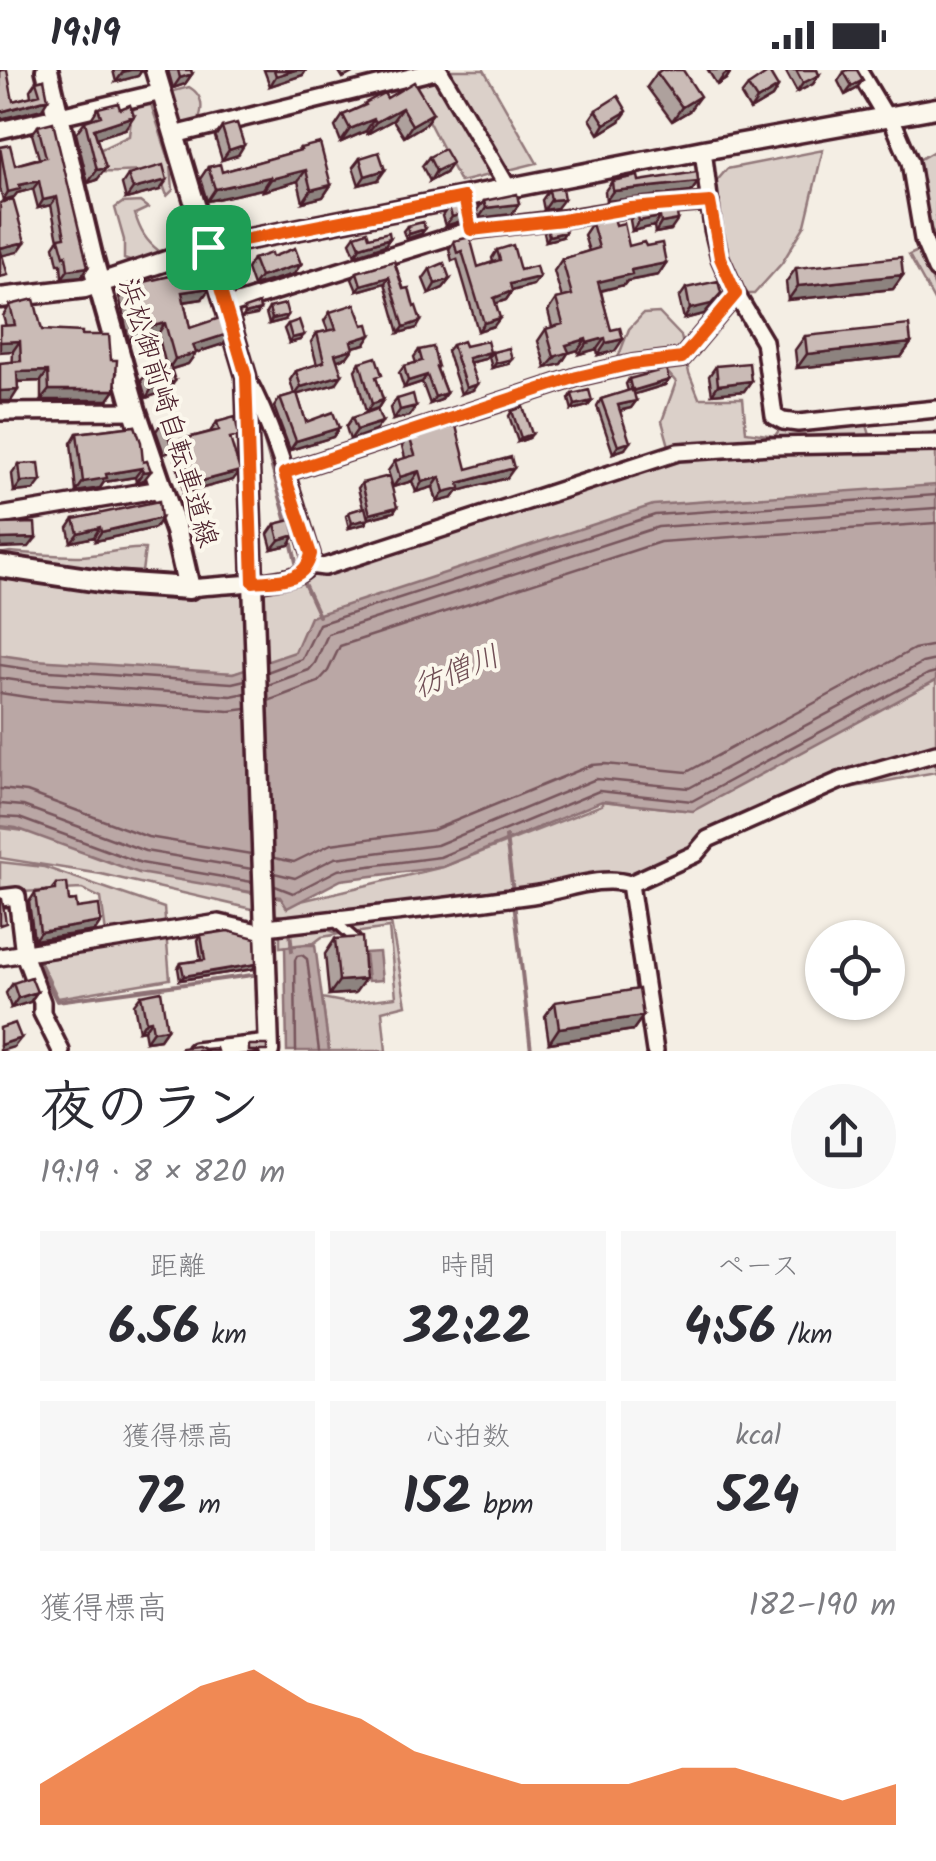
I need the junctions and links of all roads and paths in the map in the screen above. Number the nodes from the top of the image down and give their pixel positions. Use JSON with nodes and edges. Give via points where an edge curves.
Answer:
{"nodes":[{"id":1,"x":47,"y":70,"type":"edge"},
{"id":2,"x":154,"y":70,"type":"edge"},
{"id":3,"x":439,"y":70,"type":"edge"},
{"id":4,"x":858,"y":70,"type":"edge"},
{"id":5,"x":162,"y":92,"type":"junction"},
{"id":6,"x":936,"y":108,"type":"edge"},
{"id":7,"x":58,"y":116,"type":"junction"},
{"id":8,"x":888,"y":117,"type":"junction"},
{"id":9,"x":0,"y":130,"type":"edge"},
{"id":10,"x":174,"y":134,"type":"junction"},
{"id":11,"x":703,"y":150,"type":"junction"},
{"id":12,"x":508,"y":188,"type":"junction"},
{"id":13,"x":464,"y":197,"type":"junction"},
{"id":14,"x":710,"y":202,"type":"junction"},
{"id":15,"x":471,"y":230,"type":"junction"},
{"id":16,"x":208,"y":247,"type":"junction"},
{"id":17,"x":936,"y":270,"type":"edge"},
{"id":18,"x":100,"y":284,"type":"junction"},
{"id":19,"x":736,"y":294,"type":"junction"},
{"id":20,"x":0,"y":298,"type":"edge"},
{"id":21,"x":225,"y":307,"type":"junction"},
{"id":22,"x":246,"y":376,"type":"junction"},
{"id":23,"x":936,"y":409,"type":"edge"},
{"id":24,"x":135,"y":411,"type":"junction"},
{"id":25,"x":0,"y":412,"type":"edge"},
{"id":26,"x":936,"y":443,"type":"edge"},
{"id":27,"x":284,"y":473,"type":"junction"},
{"id":28,"x":162,"y":489,"type":"junction"},
{"id":29,"x":0,"y":516,"type":"edge"},
{"id":30,"x":0,"y":566,"type":"edge"},
{"id":31,"x":309,"y":566,"type":"junction"},
{"id":32,"x":254,"y":587,"type":"junction"},
{"id":33,"x":189,"y":588,"type":"junction"},
{"id":34,"x":936,"y":753,"type":"edge"},
{"id":35,"x":630,"y":884,"type":"junction"},
{"id":36,"x":0,"y":898,"type":"edge"},
{"id":37,"x":337,"y":919,"type":"junction"},
{"id":38,"x":266,"y":926,"type":"junction"},
{"id":39,"x":355,"y":939,"type":"edge"},
{"id":40,"x":24,"y":954,"type":"junction"},
{"id":41,"x":0,"y":958,"type":"edge"},
{"id":42,"x":269,"y":1047,"type":"edge"},
{"id":43,"x":62,"y":1051,"type":"edge"},
{"id":44,"x":194,"y":1051,"type":"edge"},
{"id":45,"x":655,"y":1051,"type":"edge"}],
"edges":[{"from":1,"to":7,"type":"main road","name":"浜松御前崎自転車道線"},
{"from":2,"to":5,"type":"street"},
{"from":3,"to":10,"type":"street"},
{"from":3,"to":12,"type":"street"},
{"from":4,"to":8,"type":"street"},
{"from":5,"to":7,"type":"street"},
{"from":5,"to":10,"type":"street"},
{"from":6,"to":8,"type":"street"},
{"from":7,"to":9,"type":"street"},
{"from":7,"to":18,"type":"main road","name":"浜松御前崎自転車道線"},
{"from":8,"to":11,"type":"street"},
{"from":8,"to":17,"type":"street","via":[[910,162],[923,239]]},
{"from":10,"to":16,"type":"street"},
{"from":11,"to":12,"type":"street"},
{"from":11,"to":14,"type":"street"},
{"from":12,"to":13,"type":"street"},
{"from":13,"to":15,"type":"street"},
{"from":13,"to":16,"type":"street"},
{"from":14,"to":15,"type":"street"},
{"from":14,"to":19,"type":"street","via":[[720,258]]},
{"from":15,"to":21,"type":"street"},
{"from":16,"to":18,"type":"street"},
{"from":16,"to":21,"type":"street"},
{"from":18,"to":20,"type":"street"},
{"from":18,"to":24,"type":"main road","name":"浜松御前崎自転車道線"},
{"from":19,"to":23,"type":"street","via":[[764,340],[774,416],[783,422]]},
{"from":19,"to":27,"type":"street","via":[[682,358],[577,377]]},
{"from":21,"to":22,"type":"street"},
{"from":22,"to":27,"type":"street"},
{"from":22,"to":32,"type":"street"},
{"from":24,"to":25,"type":"street"},
{"from":24,"to":28,"type":"main road","name":"浜松御前崎自転車道線"},
{"from":26,"to":31,"type":"street","via":[[678,452],[324,567]]},
{"from":27,"to":31,"type":"street","via":[[311,554]]},
{"from":28,"to":29,"type":"street"},
{"from":28,"to":33,"type":"main road","name":"浜松御前崎自転車道線"},
{"from":30,"to":33,"type":"main road","name":"浜松御前崎自転車道線"},
{"from":31,"to":32,"type":"street"},
{"from":32,"to":33,"type":"street"},
{"from":32,"to":38,"type":"street"},
{"from":34,"to":35,"type":"street","via":[[840,781],[708,840],[695,854]]},
{"from":35,"to":37,"type":"street","via":[[605,880]]},
{"from":35,"to":45,"type":"street"},
{"from":36,"to":40,"type":"street","via":[[16,896]]},
{"from":37,"to":38,"type":"street"},
{"from":37,"to":39,"type":"lane"},
{"from":38,"to":40,"type":"street","via":[[219,923]]},
{"from":38,"to":42,"type":"street"},
{"from":40,"to":41,"type":"street"},
{"from":40,"to":43,"type":"street"},
{"from":42,"to":44,"type":"street"}]}
